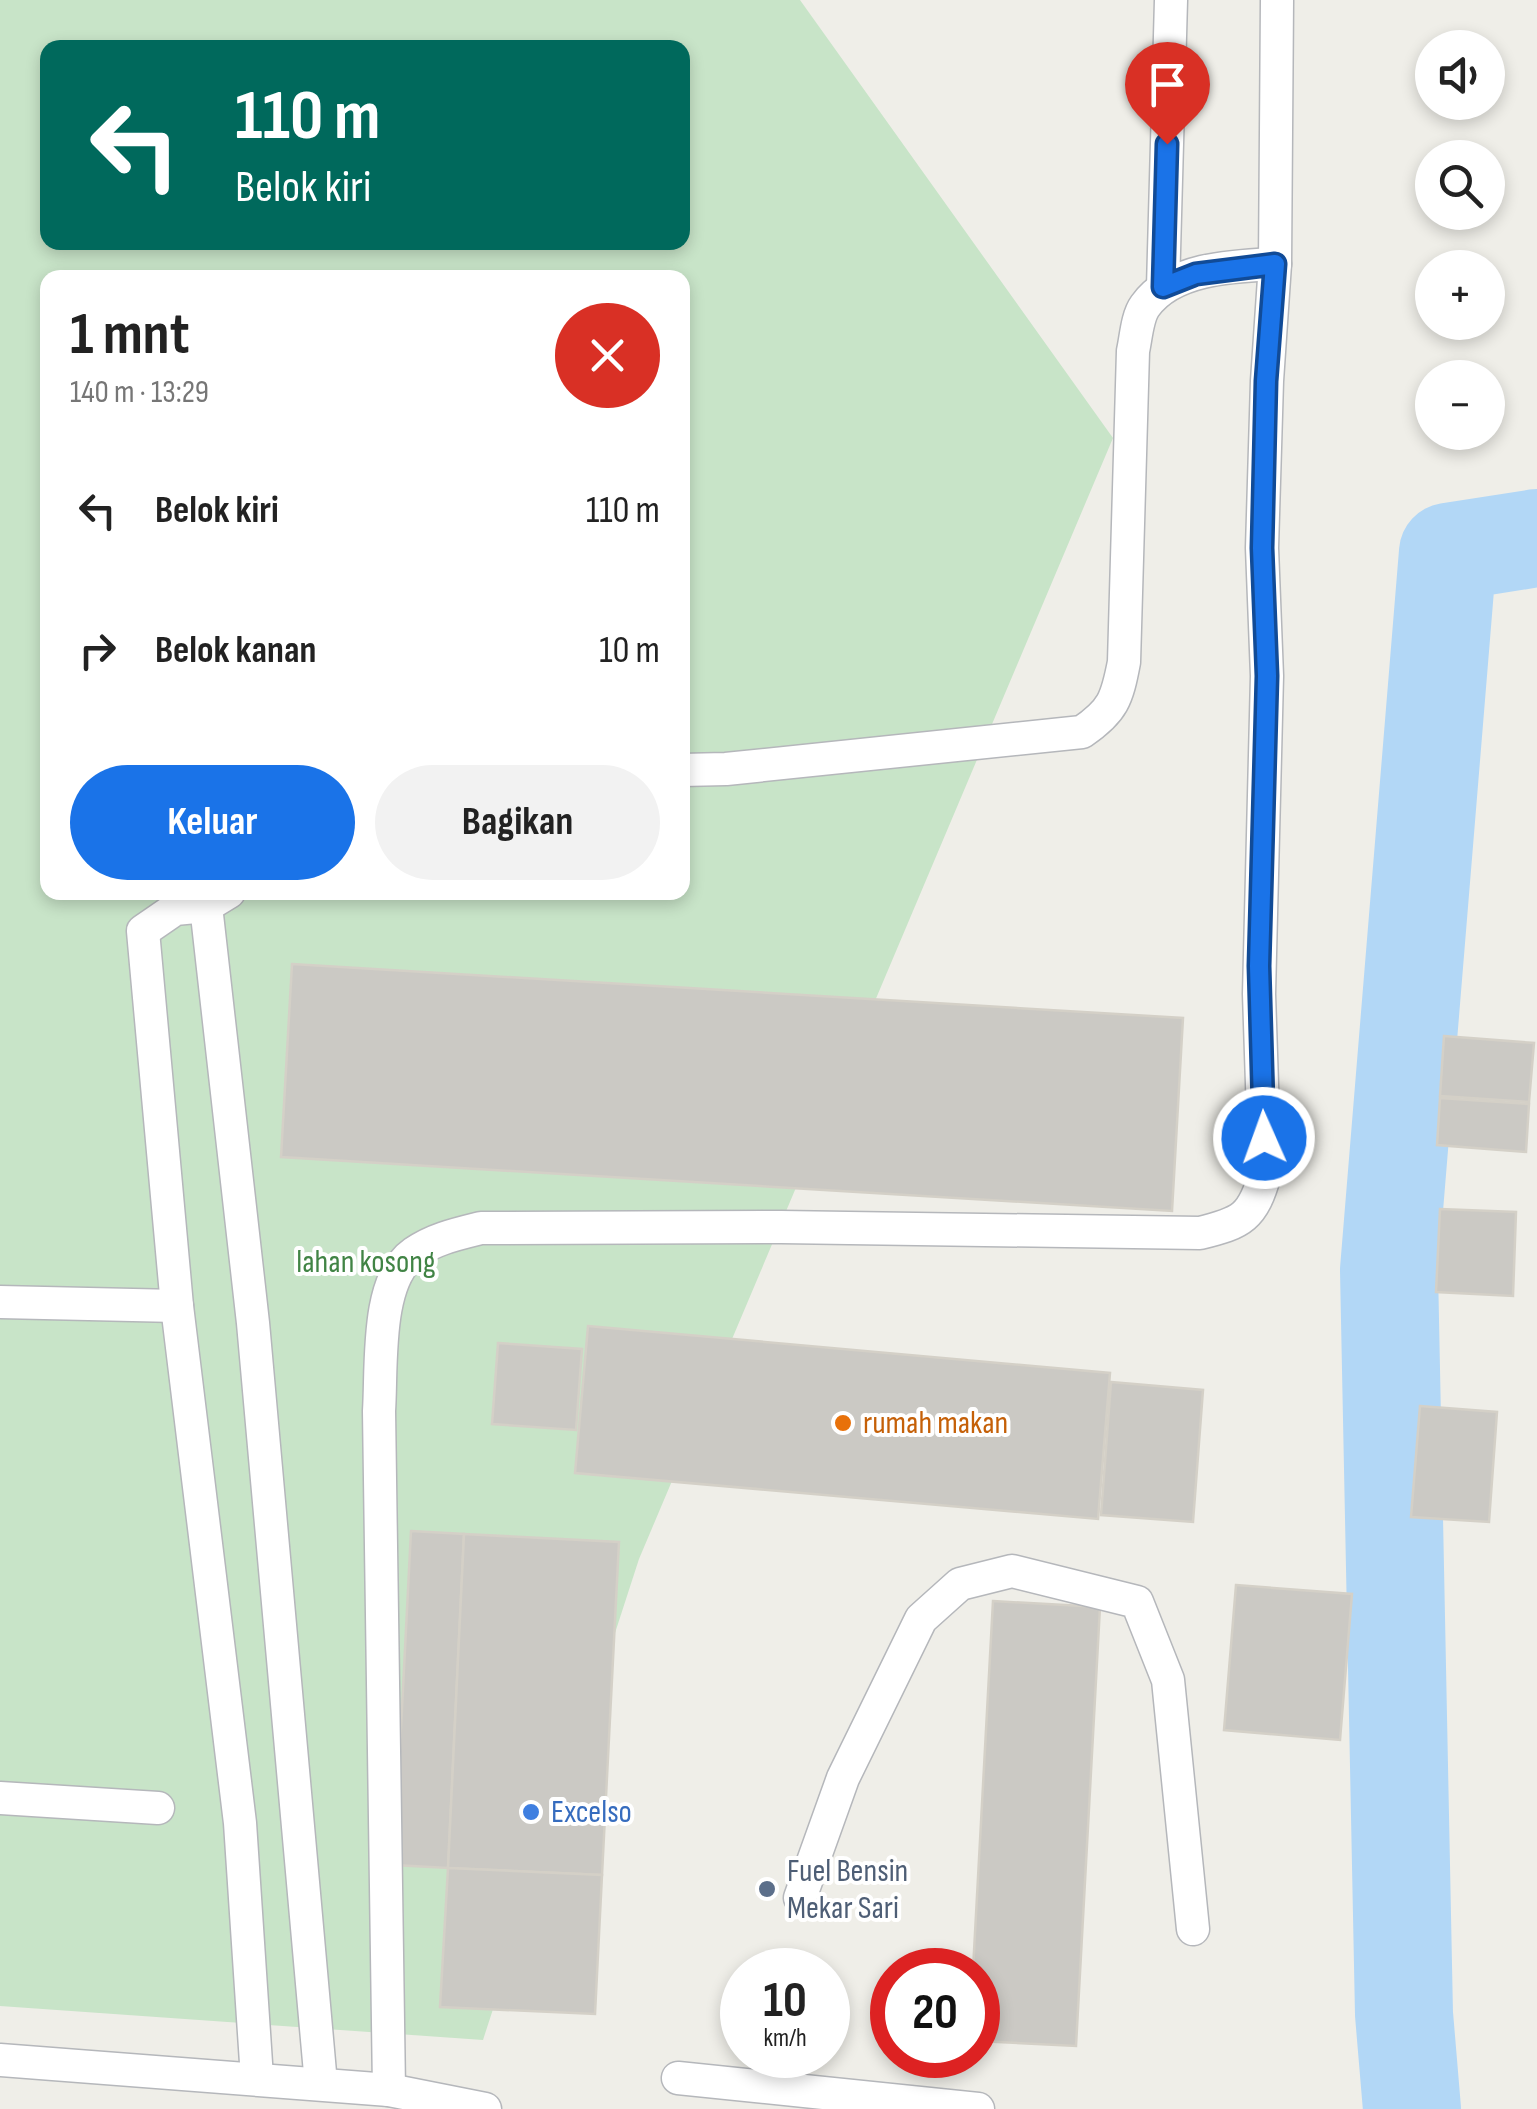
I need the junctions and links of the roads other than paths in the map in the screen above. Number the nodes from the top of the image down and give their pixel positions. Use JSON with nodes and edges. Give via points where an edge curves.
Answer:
{"nodes":[{"id":1,"x":1171,"y":0,"type":"edge"},
{"id":2,"x":1276,"y":0,"type":"edge"},
{"id":3,"x":1275,"y":264,"type":"junction"},
{"id":4,"x":1163,"y":287,"type":"junction"},
{"id":5,"x":690,"y":770,"type":"edge"},
{"id":6,"x":214,"y":900,"type":"edge"},
{"id":7,"x":218,"y":900,"type":"edge"},
{"id":8,"x":0,"y":1302,"type":"edge"},
{"id":9,"x":177,"y":1306,"type":"junction"},
{"id":10,"x":0,"y":1798,"type":"edge"},
{"id":11,"x":158,"y":1808,"type":"dead end"},
{"id":12,"x":800,"y":1898,"type":"dead end"},
{"id":13,"x":1193,"y":1928,"type":"dead end"},
{"id":14,"x":0,"y":2060,"type":"edge"},
{"id":15,"x":257,"y":2078,"type":"junction"},
{"id":16,"x":678,"y":2078,"type":"dead end"},
{"id":17,"x":321,"y":2084,"type":"junction"},
{"id":18,"x":389,"y":2090,"type":"junction"},
{"id":19,"x":486,"y":2109,"type":"edge"},
{"id":20,"x":978,"y":2109,"type":"edge"}],
"edges":[{"from":1,"to":4,"type":"lane"},
{"from":2,"to":3,"type":"lane"},
{"from":3,"to":4,"type":"lane","via":[[1196,274]]},
{"from":3,"to":18,"type":"lane","via":[[1262,548],[1267,676],[1259,994],[1265,1174],[1258,1198],[1247,1216],[1200,1233],[480,1228],[440,1238],[410,1255],[392,1279],[386,1309],[380,1411]]},
{"from":4,"to":5,"type":"lane","via":[[1143,308],[1133,351],[1124,662],[1117,697],[1103,718],[1082,732]]},
{"from":6,"to":9,"type":"lane","via":[[176,909],[142,930]]},
{"from":7,"to":17,"type":"lane"},
{"from":8,"to":9,"type":"lane"},
{"from":9,"to":15,"type":"lane","via":[[240,1823]]},
{"from":10,"to":11,"type":"lane"},
{"from":12,"to":13,"type":"lane","via":[[843,1778],[921,1619],[960,1584],[1012,1571],[1138,1602],[1168,1680]]},
{"from":14,"to":15,"type":"lane"},
{"from":15,"to":17,"type":"lane"},
{"from":16,"to":20,"type":"lane"},
{"from":17,"to":18,"type":"lane"},
{"from":18,"to":19,"type":"lane"}]}
